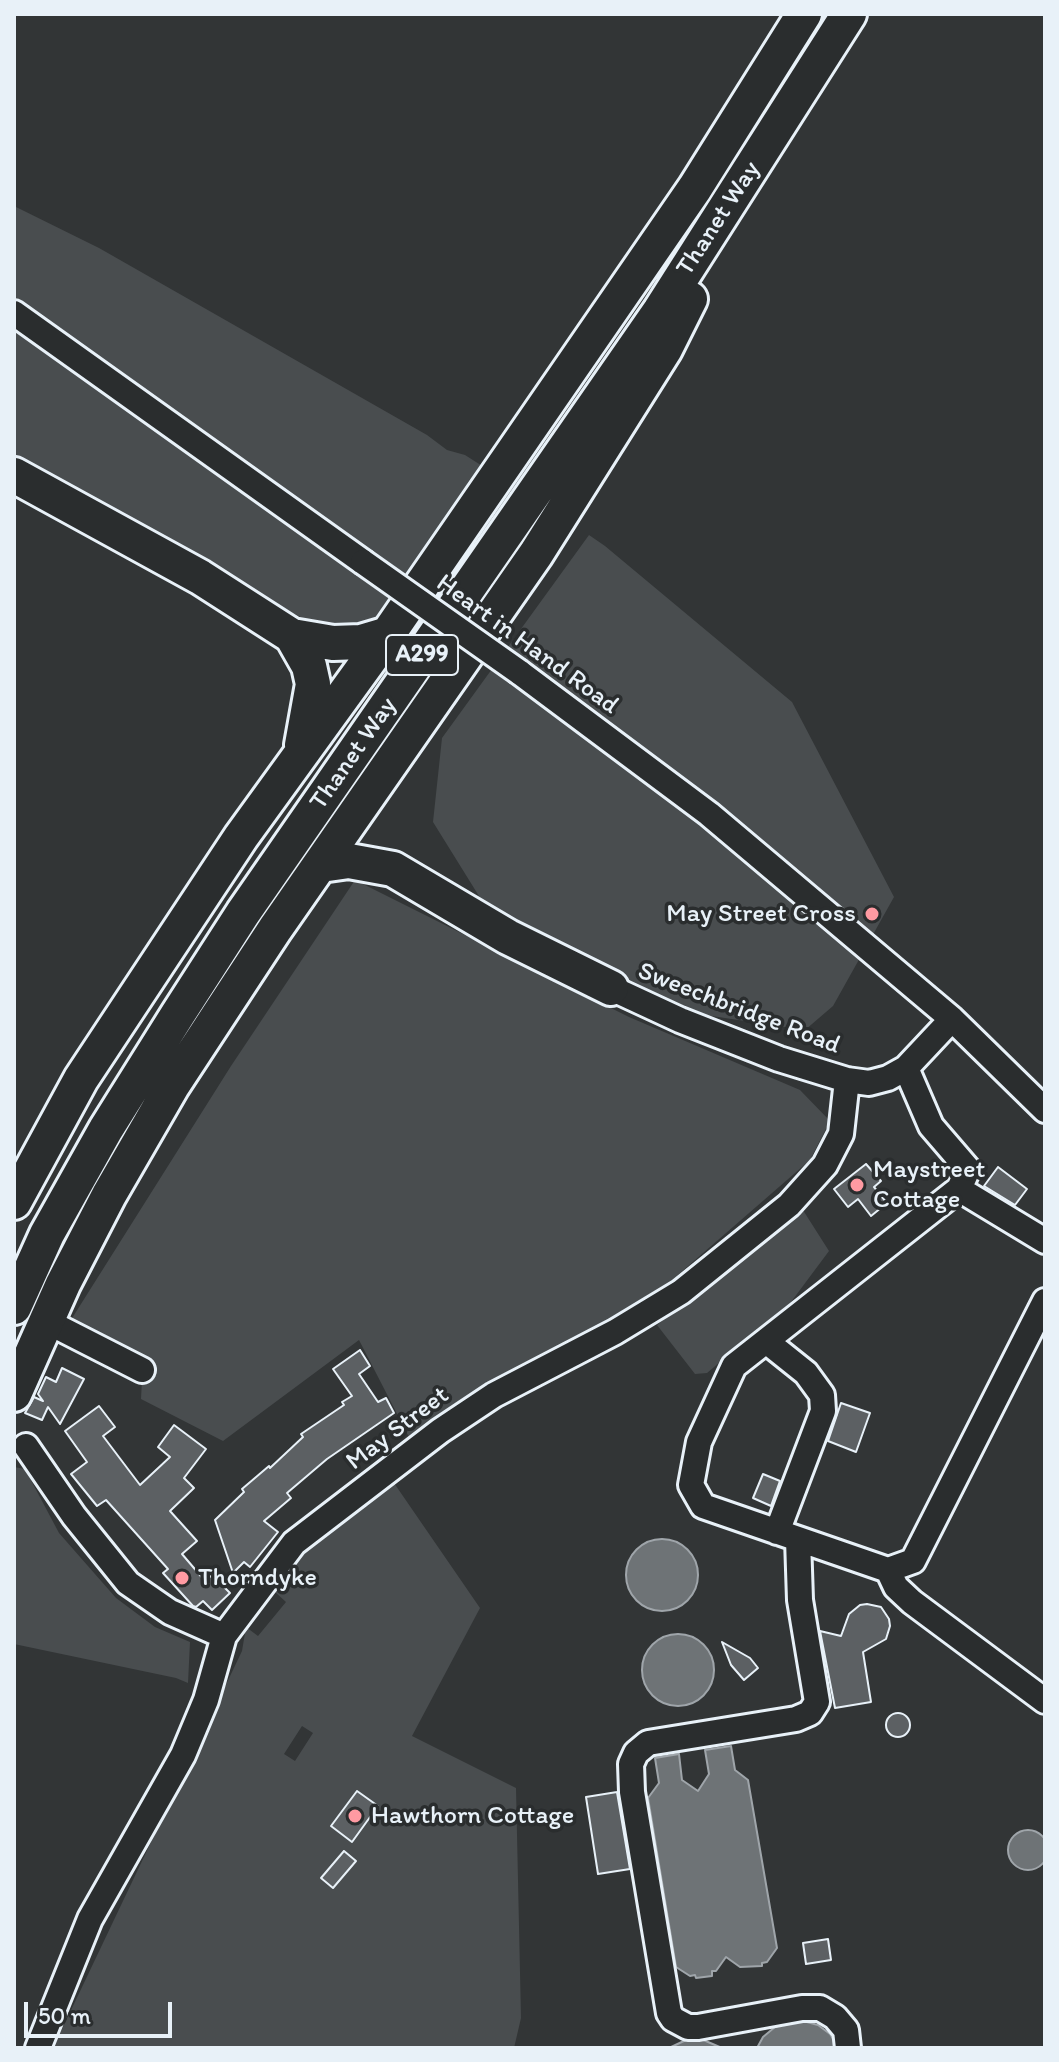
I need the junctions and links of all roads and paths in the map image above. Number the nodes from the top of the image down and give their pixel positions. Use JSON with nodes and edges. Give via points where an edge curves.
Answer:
{"nodes":[{"id":1,"x":804,"y":14,"type":"edge"},
{"id":2,"x":849,"y":14,"type":"edge"},
{"id":3,"x":770,"y":141,"type":"junction"},
{"id":4,"x":14,"y":313,"type":"edge"},
{"id":5,"x":14,"y":475,"type":"edge"},
{"id":6,"x":388,"y":634,"type":"junction"},
{"id":7,"x":292,"y":636,"type":"junction"},
{"id":8,"x":299,"y":757,"type":"junction"},
{"id":9,"x":364,"y":802,"type":"junction"},
{"id":10,"x":321,"y":865,"type":"junction"},
{"id":11,"x":393,"y":869,"type":"junction"},
{"id":12,"x":611,"y":988,"type":"joint"},
{"id":13,"x":952,"y":1019,"type":"junction"},
{"id":14,"x":906,"y":1068,"type":"junction"},
{"id":15,"x":847,"y":1080,"type":"junction"},
{"id":16,"x":1045,"y":1110,"type":"edge"},
{"id":17,"x":959,"y":1189,"type":"junction"},
{"id":18,"x":14,"y":1202,"type":"edge"},
{"id":19,"x":1045,"y":1241,"type":"edge"},
{"id":20,"x":1045,"y":1301,"type":"edge"},
{"id":21,"x":14,"y":1307,"type":"edge"},
{"id":22,"x":46,"y":1321,"type":"junction"},
{"id":23,"x":766,"y":1341,"type":"junction"},
{"id":24,"x":142,"y":1370,"type":"dead end"},
{"id":25,"x":14,"y":1394,"type":"edge"},
{"id":26,"x":26,"y":1446,"type":"dead end"},
{"id":27,"x":787,"y":1536,"type":"junction"},
{"id":28,"x":888,"y":1570,"type":"junction"},
{"id":29,"x":224,"y":1636,"type":"junction"},
{"id":30,"x":1045,"y":1701,"type":"edge"},
{"id":31,"x":38,"y":2048,"type":"edge"},
{"id":32,"x":848,"y":2048,"type":"edge"}],
"edges":[{"from":1,"to":6,"type":"highway","name":"Thanet Way","number":"A299","via":[[695,188]]},
{"from":2,"to":3,"type":"highway","name":"Thanet Way","number":"A299"},
{"from":3,"to":9,"type":"highway","via":[[665,349],[536,554]]},
{"from":3,"to":21,"type":"highway","name":"Thanet Way","number":"A299","via":[[660,311],[202,976],[99,1142],[47,1234]]},
{"from":4,"to":13,"type":"street","name":"Heart in Hand Road","bridge":true,"via":[[519,672],[709,814]]},
{"from":5,"to":7,"type":"highway","via":[[200,577]]},
{"from":6,"to":7,"type":"highway","via":[[333,643]]},
{"from":6,"to":8,"type":"highway","name":"Thanet Way","number":"A299"},
{"from":7,"to":8,"type":"highway","via":[[313,684]]},
{"from":8,"to":18,"type":"highway","name":"Thanet Way","number":"A299","via":[[81,1079]]},
{"from":9,"to":10,"type":"highway"},
{"from":9,"to":11,"type":"highway","via":[[368,829]]},
{"from":10,"to":11,"type":"highway","via":[[349,861]]},
{"from":10,"to":22,"type":"highway","via":[[172,1086],[109,1195]]},
{"from":11,"to":12,"type":"highway","via":[[508,937]]},
{"from":12,"to":15,"type":"street","name":"Sweechbridge Road","via":[[779,1059]]},
{"from":13,"to":14,"type":"street"},
{"from":13,"to":16,"type":"street","name":"Heart in Hand Road"},
{"from":14,"to":15,"type":"street","via":[[869,1083]]},
{"from":14,"to":17,"type":"street","via":[[931,1126],[968,1169]]},
{"from":15,"to":29,"type":"street","name":"May Street","via":[[841,1134],[825,1165],[789,1205],[681,1292],[494,1395],[440,1431],[294,1543]]},
{"from":17,"to":19,"type":"street"},
{"from":17,"to":23,"type":"street"},
{"from":20,"to":28,"type":"street","via":[[913,1561]]},
{"from":22,"to":24,"type":"street"},
{"from":22,"to":25,"type":"highway"},
{"from":23,"to":27,"type":"street","via":[[806,1373],[822,1395],[823,1411]]},
{"from":23,"to":27,"type":"street","via":[[734,1366],[699,1442],[691,1485],[703,1506]]},
{"from":26,"to":29,"type":"street","via":[[128,1583],[170,1612]]},
{"from":27,"to":28,"type":"street"},
{"from":27,"to":32,"type":"street","via":[[817,1702],[810,1713],[796,1719],[648,1743],[631,1764],[632,1792],[673,2019],[698,2027],[820,2008],[846,2030]]},
{"from":28,"to":30,"type":"street","via":[[912,1602]]},
{"from":29,"to":31,"type":"street","name":"May Street","via":[[183,1755],[90,1919]]}]}
